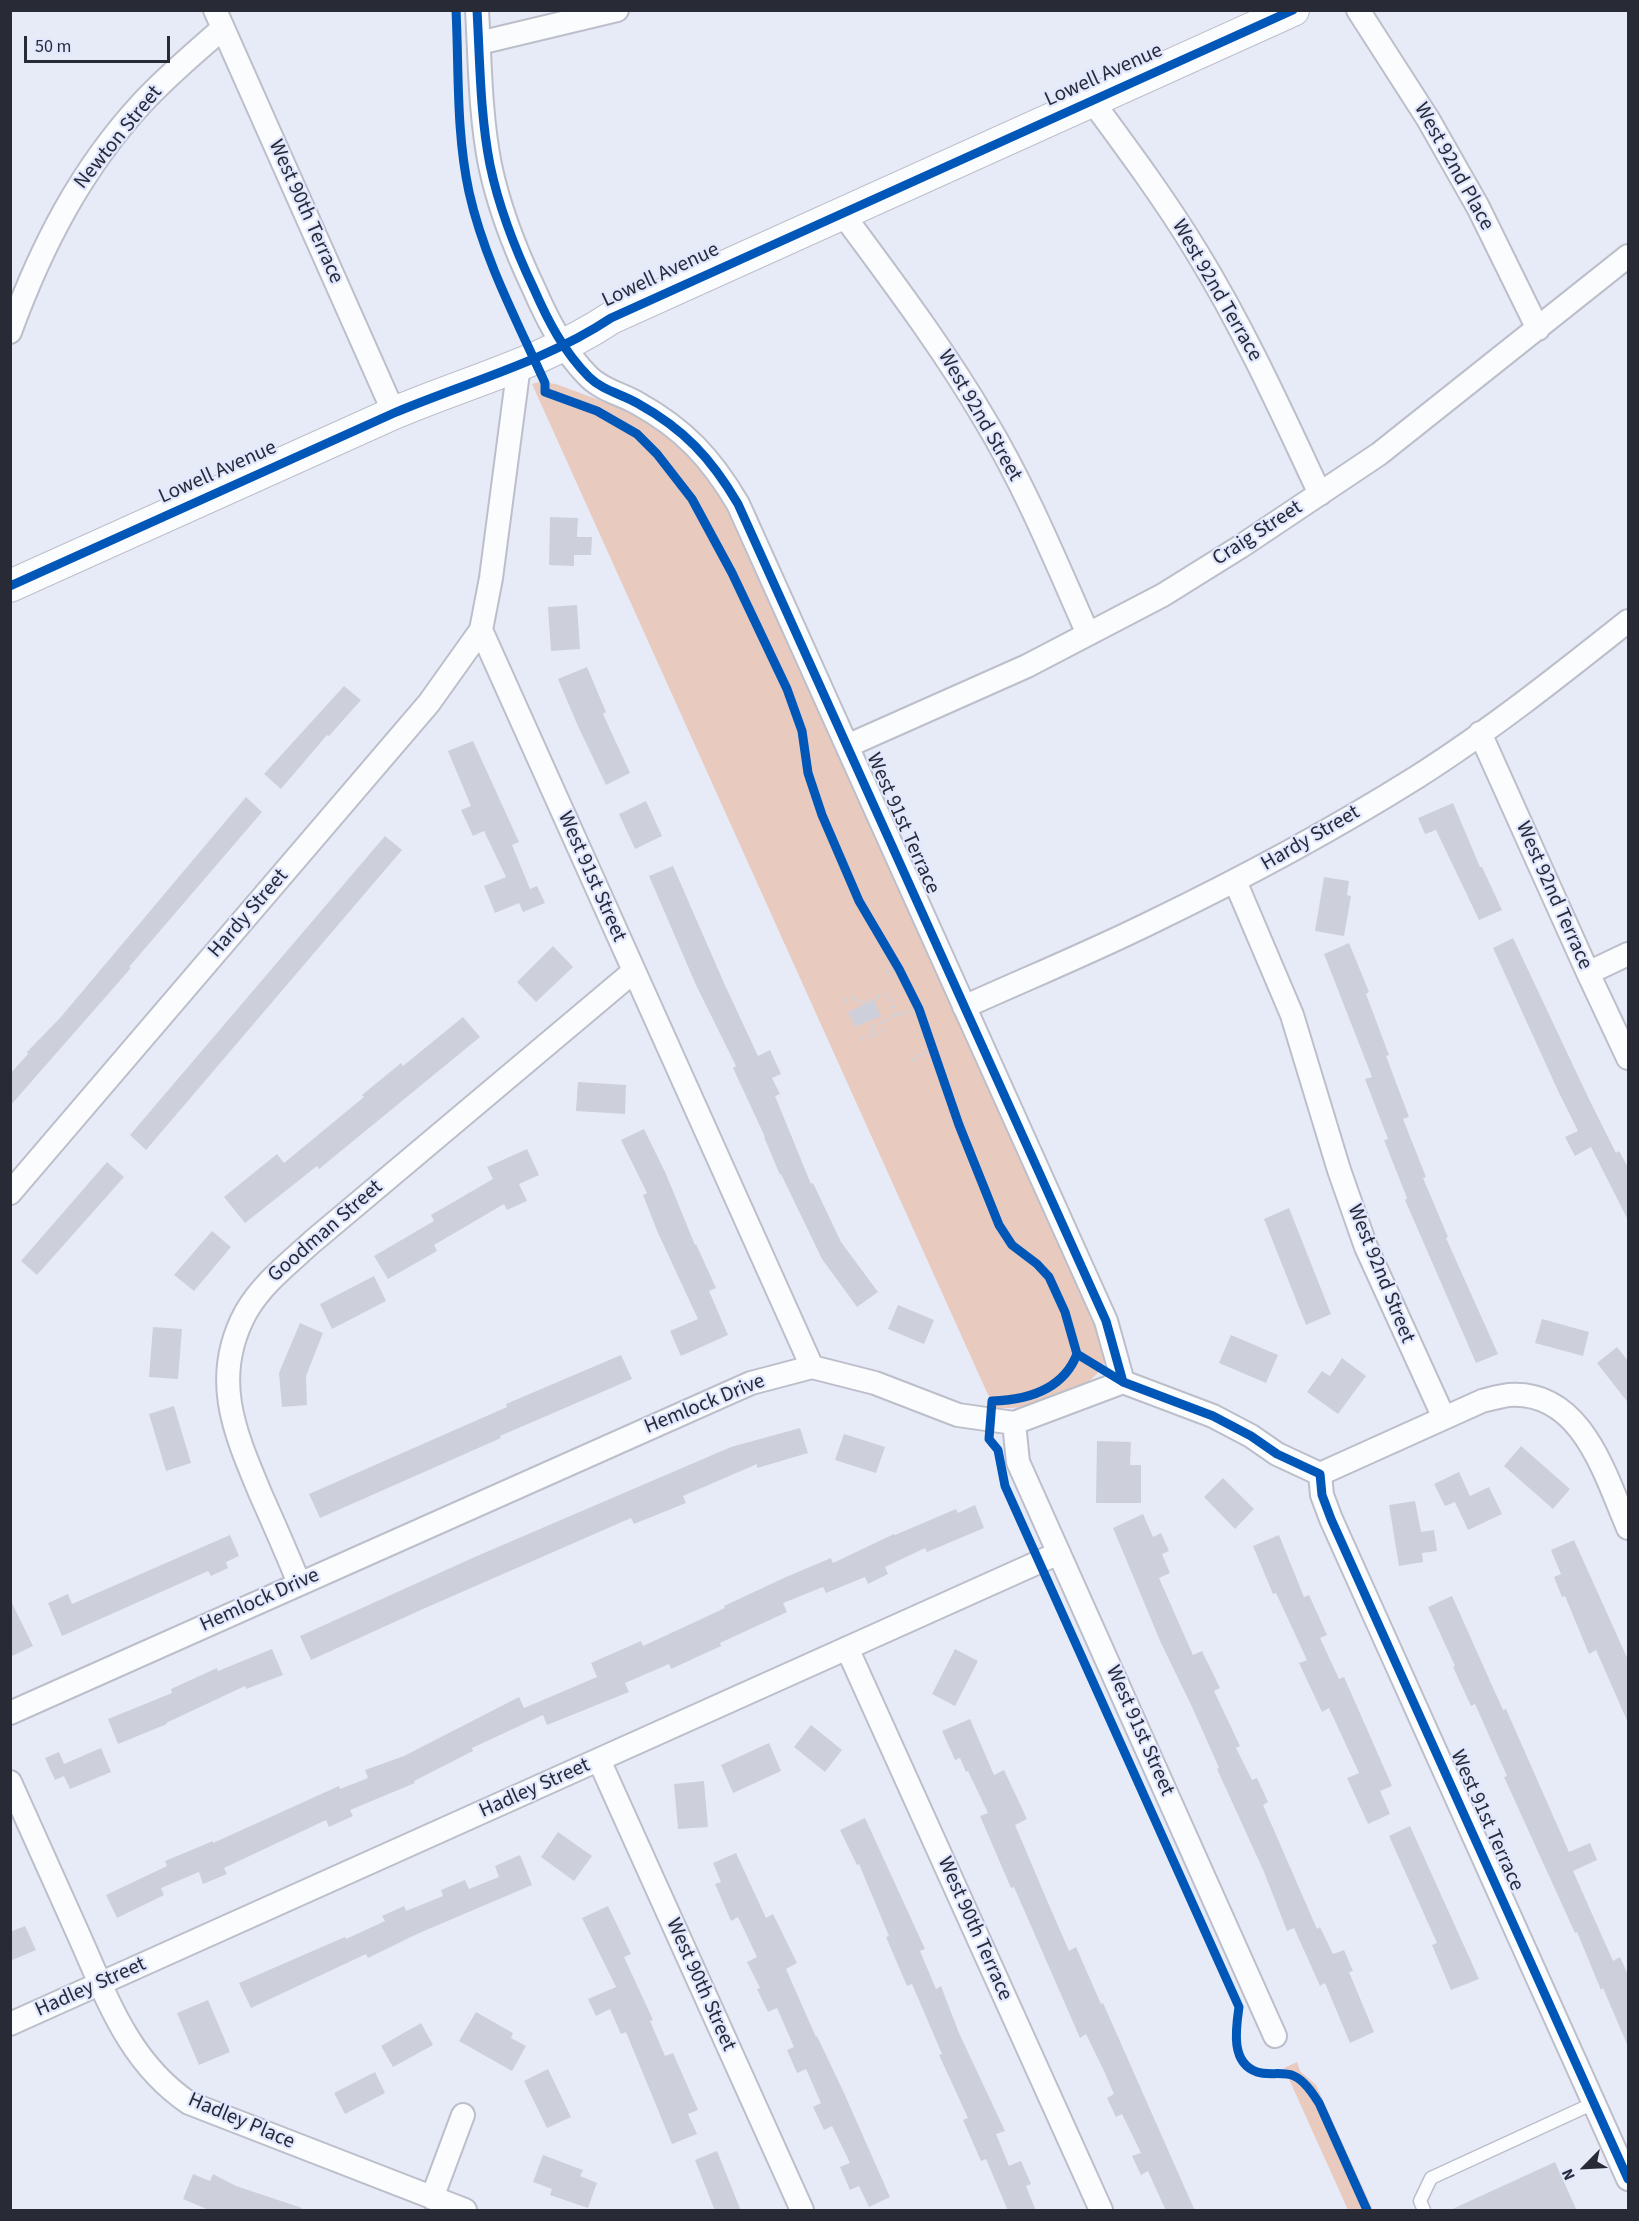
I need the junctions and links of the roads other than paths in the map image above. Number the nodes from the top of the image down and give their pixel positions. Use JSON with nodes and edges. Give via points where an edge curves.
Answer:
{"nodes":[{"id":1,"x":477,"y":10,"type":"edge"},
{"id":2,"x":617,"y":10,"type":"edge"},
{"id":3,"x":1293,"y":10,"type":"edge"},
{"id":4,"x":1358,"y":10,"type":"edge"},
{"id":5,"x":219,"y":19,"type":"edge"},
{"id":6,"x":479,"y":43,"type":"junction"},
{"id":7,"x":1092,"y":101,"type":"junction"},
{"id":8,"x":842,"y":213,"type":"junction"},
{"id":9,"x":1629,"y":256,"type":"edge"},
{"id":10,"x":1538,"y":329,"type":"junction"},
{"id":11,"x":10,"y":332,"type":"edge"},
{"id":12,"x":563,"y":346,"type":"junction"},
{"id":13,"x":519,"y":365,"type":"junction"},
{"id":14,"x":394,"y":413,"type":"junction"},
{"id":15,"x":1320,"y":494,"type":"junction"},
{"id":16,"x":10,"y":586,"type":"edge"},
{"id":17,"x":1629,"y":621,"type":"edge"},
{"id":18,"x":481,"y":630,"type":"junction"},
{"id":19,"x":1088,"y":634,"type":"junction"},
{"id":20,"x":1480,"y":733,"type":"junction"},
{"id":21,"x":847,"y":746,"type":"junction"},
{"id":22,"x":1235,"y":881,"type":"junction"},
{"id":23,"x":1629,"y":954,"type":"edge"},
{"id":24,"x":633,"y":972,"type":"junction"},
{"id":25,"x":1588,"y":973,"type":"junction"},
{"id":26,"x":961,"y":999,"type":"junction"},
{"id":27,"x":1629,"y":1058,"type":"edge"},
{"id":28,"x":10,"y":1193,"type":"edge"},
{"id":29,"x":812,"y":1367,"type":"junction"},
{"id":30,"x":1123,"y":1382,"type":"junction"},
{"id":31,"x":1444,"y":1418,"type":"junction"},
{"id":32,"x":1014,"y":1423,"type":"junction"},
{"id":33,"x":1320,"y":1474,"type":"junction"},
{"id":34,"x":1629,"y":1528,"type":"edge"},
{"id":35,"x":1059,"y":1553,"type":"junction"},
{"id":36,"x":299,"y":1583,"type":"junction"},
{"id":37,"x":847,"y":1648,"type":"junction"},
{"id":38,"x":10,"y":1713,"type":"edge"},
{"id":39,"x":598,"y":1760,"type":"junction"},
{"id":40,"x":10,"y":1782,"type":"edge"},
{"id":41,"x":101,"y":1983,"type":"junction"},
{"id":42,"x":10,"y":2024,"type":"edge"},
{"id":43,"x":1275,"y":2036,"type":"dead end"},
{"id":44,"x":1594,"y":2103,"type":"junction"},
{"id":45,"x":463,"y":2115,"type":"dead end"},
{"id":46,"x":1629,"y":2179,"type":"edge"},
{"id":47,"x":432,"y":2198,"type":"junction"},
{"id":48,"x":465,"y":2211,"type":"edge"},
{"id":49,"x":802,"y":2211,"type":"edge"},
{"id":50,"x":1101,"y":2211,"type":"edge"},
{"id":51,"x":1424,"y":2211,"type":"edge"}],
"edges":[{"from":1,"to":6,"type":"street"},
{"from":2,"to":6,"type":"street"},
{"from":3,"to":7,"type":"street","name":"Lowell Avenue"},
{"from":4,"to":10,"type":"street","name":"West 92nd Place","via":[[1428,119],[1478,207]]},
{"from":5,"to":11,"type":"street","name":"Newton Street","via":[[94,162],[35,267]]},
{"from":5,"to":14,"type":"street","name":"West 90th Terrace"},
{"from":6,"to":12,"type":"street","via":[[481,99],[505,222]]},
{"from":7,"to":8,"type":"street","name":"Lowell Avenue"},
{"from":7,"to":15,"type":"street","name":"West 92nd Terrace","via":[[1157,190],[1198,255],[1252,350]]},
{"from":8,"to":12,"type":"street","name":"Lowell Avenue","via":[[611,318]]},
{"from":8,"to":19,"type":"street","name":"West 92nd Street","via":[[936,342],[986,421]]},
{"from":9,"to":10,"type":"street","name":"Craig Street"},
{"from":10,"to":15,"type":"street","name":"Craig Street"},
{"from":12,"to":13,"type":"street","name":"Lowell Avenue"},
{"from":12,"to":21,"type":"street","name":"West 91st Terrace","via":[[590,378],[672,423],[721,474]]},
{"from":13,"to":14,"type":"street","name":"Lowell Avenue"},
{"from":13,"to":18,"type":"street"},
{"from":14,"to":16,"type":"street","name":"Lowell Avenue"},
{"from":15,"to":19,"type":"street","name":"Craig Street","via":[[1163,595]]},
{"from":17,"to":20,"type":"street","name":"Hardy Street"},
{"from":18,"to":24,"type":"street","name":"West 91st Street"},
{"from":18,"to":28,"type":"street","name":"Hardy Street","via":[[429,703]]},
{"from":19,"to":21,"type":"street","name":"Craig Street"},
{"from":20,"to":22,"type":"street","name":"Hardy Street","via":[[1418,776]]},
{"from":20,"to":25,"type":"street","name":"West 92nd Terrace"},
{"from":21,"to":26,"type":"street","name":"West 91st Terrace"},
{"from":22,"to":26,"type":"street","name":"Hardy Street","via":[[1149,924]]},
{"from":22,"to":31,"type":"street","name":"West 92nd Street","via":[[1292,1015],[1366,1247]]},
{"from":23,"to":25,"type":"street"},
{"from":24,"to":29,"type":"street","name":"West 91st Street"},
{"from":24,"to":36,"type":"street","name":"Goodman Street","via":[[312,1242],[265,1285],[246,1312],[234,1341],[228,1372],[233,1425]]},
{"from":25,"to":27,"type":"street","name":"West 92nd Terrace"},
{"from":26,"to":30,"type":"street","name":"West 91st Terrace","via":[[1106,1322]]},
{"from":29,"to":32,"type":"street","name":"Hemlock Drive","via":[[875,1383],[958,1415]]},
{"from":29,"to":36,"type":"street","name":"Hemlock Drive","via":[[750,1383]]},
{"from":30,"to":32,"type":"street","name":"Hemlock Drive"},
{"from":30,"to":33,"type":"street","via":[[1213,1416],[1277,1455]]},
{"from":31,"to":33,"type":"street"},
{"from":31,"to":34,"type":"street","via":[[1482,1401],[1508,1395],[1528,1396],[1557,1407],[1590,1443]]},
{"from":32,"to":35,"type":"street","name":"West 91st Street","via":[[1018,1462]]},
{"from":33,"to":44,"type":"street","name":"West 91st Terrace","via":[[1322,1495],[1331,1519]]},
{"from":35,"to":37,"type":"street","name":"Hadley Street"},
{"from":35,"to":43,"type":"street","name":"West 91st Street"},
{"from":36,"to":38,"type":"street","name":"Hemlock Drive"},
{"from":37,"to":39,"type":"street","name":"Hadley Street"},
{"from":37,"to":50,"type":"street","name":"West 90th Terrace"},
{"from":39,"to":41,"type":"street","name":"Hadley Street"},
{"from":39,"to":49,"type":"street","name":"West 90th Street"},
{"from":40,"to":41,"type":"street","name":"Hadley Place"},
{"from":41,"to":42,"type":"street","name":"Hadley Street"},
{"from":41,"to":47,"type":"street","name":"Hadley Place","via":[[120,2028],[147,2066],[189,2103]]},
{"from":44,"to":46,"type":"street","name":"West 91st Terrace"},
{"from":44,"to":51,"type":"lane","via":[[1431,2178],[1420,2201]]},
{"from":45,"to":47,"type":"street"},
{"from":47,"to":48,"type":"street","name":"Hadley Place"}]}
